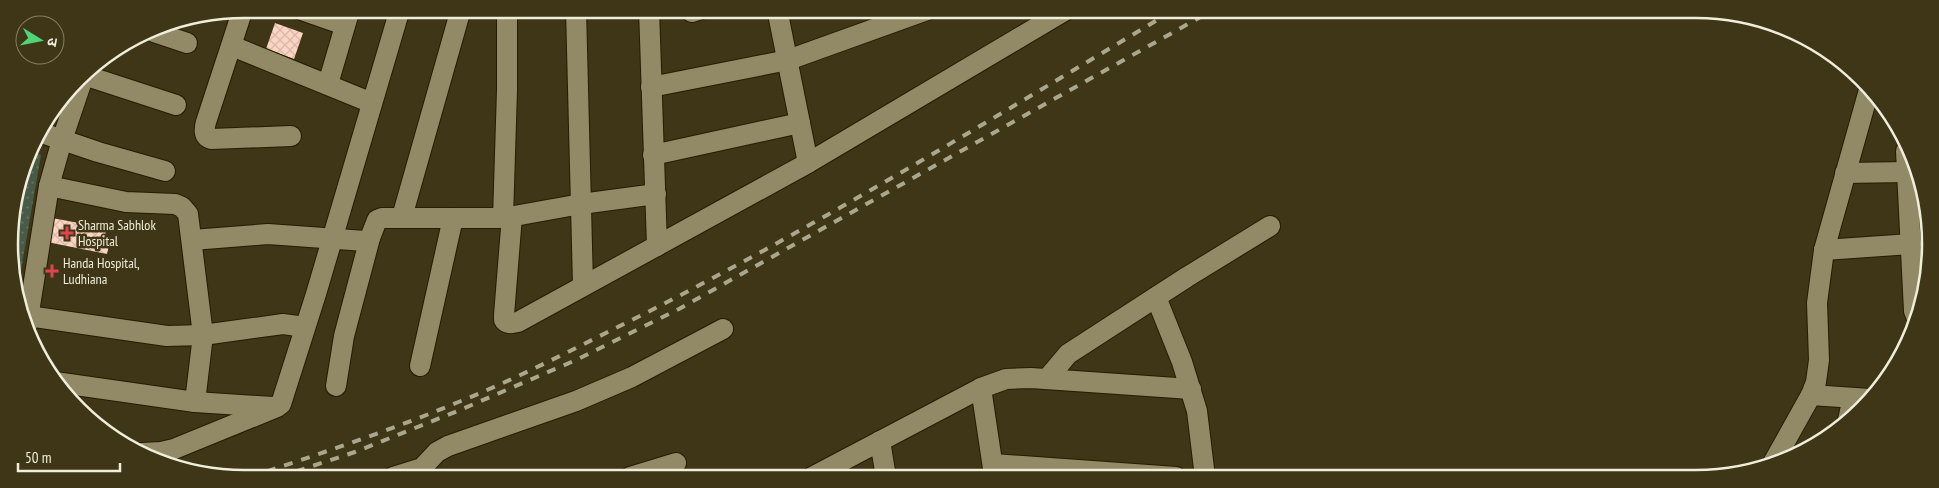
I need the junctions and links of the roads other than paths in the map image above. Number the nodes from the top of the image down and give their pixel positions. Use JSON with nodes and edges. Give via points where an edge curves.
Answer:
{"nodes":[{"id":1,"x":240,"y":18,"type":"edge"},
{"id":2,"x":348,"y":18,"type":"edge"},
{"id":3,"x":397,"y":18,"type":"edge"},
{"id":4,"x":458,"y":18,"type":"edge"},
{"id":5,"x":507,"y":18,"type":"edge"},
{"id":6,"x":576,"y":18,"type":"edge"},
{"id":7,"x":649,"y":18,"type":"edge"},
{"id":8,"x":779,"y":18,"type":"edge"},
{"id":9,"x":905,"y":18,"type":"edge"},
{"id":10,"x":1050,"y":18,"type":"edge"},
{"id":11,"x":160,"y":34,"type":"edge"},
{"id":12,"x":187,"y":43,"type":"dead end"},
{"id":13,"x":232,"y":46,"type":"junction"},
{"id":14,"x":788,"y":60,"type":"junction"},
{"id":15,"x":92,"y":76,"type":"edge"},
{"id":16,"x":328,"y":84,"type":"junction"},
{"id":17,"x":651,"y":86,"type":"junction"},
{"id":18,"x":80,"y":88,"type":"edge"},
{"id":19,"x":1869,"y":99,"type":"edge"},
{"id":20,"x":372,"y":103,"type":"junction"},
{"id":21,"x":176,"y":105,"type":"dead end"},
{"id":22,"x":800,"y":123,"type":"junction"},
{"id":23,"x":46,"y":134,"type":"edge"},
{"id":24,"x":291,"y":136,"type":"dead end"},
{"id":25,"x":62,"y":140,"type":"junction"},
{"id":26,"x":653,"y":155,"type":"junction"},
{"id":27,"x":808,"y":163,"type":"junction"},
{"id":28,"x":1907,"y":164,"type":"edge"},
{"id":29,"x":165,"y":172,"type":"dead end"},
{"id":30,"x":1907,"y":172,"type":"junction"},
{"id":31,"x":1845,"y":173,"type":"junction"},
{"id":32,"x":50,"y":186,"type":"junction"},
{"id":33,"x":656,"y":194,"type":"junction"},
{"id":34,"x":581,"y":204,"type":"junction"},
{"id":35,"x":402,"y":217,"type":"junction"},
{"id":36,"x":508,"y":217,"type":"junction"},
{"id":37,"x":453,"y":218,"type":"junction"},
{"id":38,"x":1270,"y":226,"type":"dead end"},
{"id":39,"x":370,"y":238,"type":"junction"},
{"id":40,"x":332,"y":239,"type":"junction"},
{"id":41,"x":192,"y":240,"type":"junction"},
{"id":42,"x":1911,"y":244,"type":"junction"},
{"id":43,"x":657,"y":246,"type":"junction"},
{"id":44,"x":1824,"y":250,"type":"junction"},
{"id":45,"x":583,"y":285,"type":"junction"},
{"id":46,"x":1156,"y":297,"type":"junction"},
{"id":47,"x":1914,"y":304,"type":"edge"},
{"id":48,"x":29,"y":314,"type":"edge"},
{"id":49,"x":32,"y":321,"type":"edge"},
{"id":50,"x":306,"y":327,"type":"junction"},
{"id":51,"x":723,"y":329,"type":"dead end"},
{"id":52,"x":204,"y":335,"type":"junction"},
{"id":53,"x":420,"y":366,"type":"dead end"},
{"id":54,"x":1047,"y":379,"type":"junction"},
{"id":55,"x":65,"y":383,"type":"edge"},
{"id":56,"x":336,"y":386,"type":"dead end"},
{"id":57,"x":980,"y":388,"type":"junction"},
{"id":58,"x":1191,"y":388,"type":"junction"},
{"id":59,"x":1811,"y":395,"type":"junction"},
{"id":60,"x":1861,"y":398,"type":"edge"},
{"id":61,"x":195,"y":402,"type":"junction"},
{"id":62,"x":277,"y":407,"type":"junction"},
{"id":63,"x":880,"y":441,"type":"junction"},
{"id":64,"x":155,"y":452,"type":"edge"},
{"id":65,"x":1778,"y":455,"type":"edge"},
{"id":66,"x":676,"y":464,"type":"dead end"},
{"id":67,"x":424,"y":470,"type":"edge"},
{"id":68,"x":655,"y":470,"type":"edge"},
{"id":69,"x":825,"y":470,"type":"edge"},
{"id":70,"x":885,"y":470,"type":"edge"},
{"id":71,"x":993,"y":470,"type":"edge"},
{"id":72,"x":1204,"y":470,"type":"edge"}],
"edges":[{"from":1,"to":13,"type":"street"},
{"from":2,"to":16,"type":"street"},
{"from":3,"to":20,"type":"street"},
{"from":4,"to":35,"type":"street"},
{"from":5,"to":36,"type":"street"},
{"from":6,"to":34,"type":"street"},
{"from":7,"to":17,"type":"street"},
{"from":8,"to":14,"type":"street"},
{"from":9,"to":14,"type":"street"},
{"from":10,"to":27,"type":"street"},
{"from":11,"to":12,"type":"street"},
{"from":13,"to":16,"type":"street"},
{"from":13,"to":24,"type":"street","via":[[204,134],[211,139]]},
{"from":14,"to":17,"type":"street"},
{"from":14,"to":22,"type":"street"},
{"from":15,"to":21,"type":"street"},
{"from":16,"to":20,"type":"street"},
{"from":17,"to":26,"type":"street"},
{"from":18,"to":25,"type":"street"},
{"from":19,"to":31,"type":"street"},
{"from":20,"to":40,"type":"street"},
{"from":22,"to":26,"type":"street"},
{"from":22,"to":27,"type":"street"},
{"from":23,"to":25,"type":"street"},
{"from":25,"to":29,"type":"street"},
{"from":25,"to":32,"type":"street"},
{"from":26,"to":33,"type":"street"},
{"from":27,"to":43,"type":"street"},
{"from":28,"to":30,"type":"street"},
{"from":30,"to":31,"type":"street"},
{"from":30,"to":42,"type":"street"},
{"from":31,"to":44,"type":"street"},
{"from":32,"to":41,"type":"street","via":[[126,202],[175,204],[188,214]]},
{"from":32,"to":48,"type":"street"},
{"from":33,"to":34,"type":"street"},
{"from":33,"to":43,"type":"street"},
{"from":34,"to":36,"type":"street"},
{"from":34,"to":45,"type":"street"},
{"from":35,"to":37,"type":"street"},
{"from":35,"to":39,"type":"street","via":[[380,218]]},
{"from":36,"to":37,"type":"street"},
{"from":36,"to":45,"type":"street","via":[[506,323],[518,322]]},
{"from":37,"to":53,"type":"street"},
{"from":38,"to":46,"type":"street"},
{"from":39,"to":40,"type":"street","via":[[364,241]]},
{"from":39,"to":56,"type":"street","via":[[344,336]]},
{"from":40,"to":41,"type":"street","via":[[268,234]]},
{"from":40,"to":50,"type":"street"},
{"from":41,"to":52,"type":"street"},
{"from":42,"to":44,"type":"street"},
{"from":42,"to":47,"type":"street"},
{"from":43,"to":45,"type":"street"},
{"from":44,"to":59,"type":"street","via":[[1817,303],[1818,372]]},
{"from":46,"to":54,"type":"street","via":[[1068,354]]},
{"from":46,"to":58,"type":"street"},
{"from":49,"to":52,"type":"street","via":[[167,336]]},
{"from":50,"to":52,"type":"street","via":[[276,324]]},
{"from":50,"to":62,"type":"street","via":[[284,398]]},
{"from":51,"to":67,"type":"street","via":[[658,365],[576,401],[442,448]]},
{"from":52,"to":61,"type":"street"},
{"from":54,"to":57,"type":"street","via":[[1006,379]]},
{"from":54,"to":58,"type":"street"},
{"from":55,"to":61,"type":"street"},
{"from":57,"to":63,"type":"street"},
{"from":57,"to":71,"type":"street"},
{"from":58,"to":72,"type":"street","via":[[1200,426]]},
{"from":59,"to":60,"type":"street"},
{"from":59,"to":65,"type":"street"},
{"from":61,"to":62,"type":"street"},
{"from":62,"to":64,"type":"street","via":[[174,449]]},
{"from":63,"to":69,"type":"street"},
{"from":63,"to":70,"type":"street"},
{"from":66,"to":68,"type":"street"}]}
